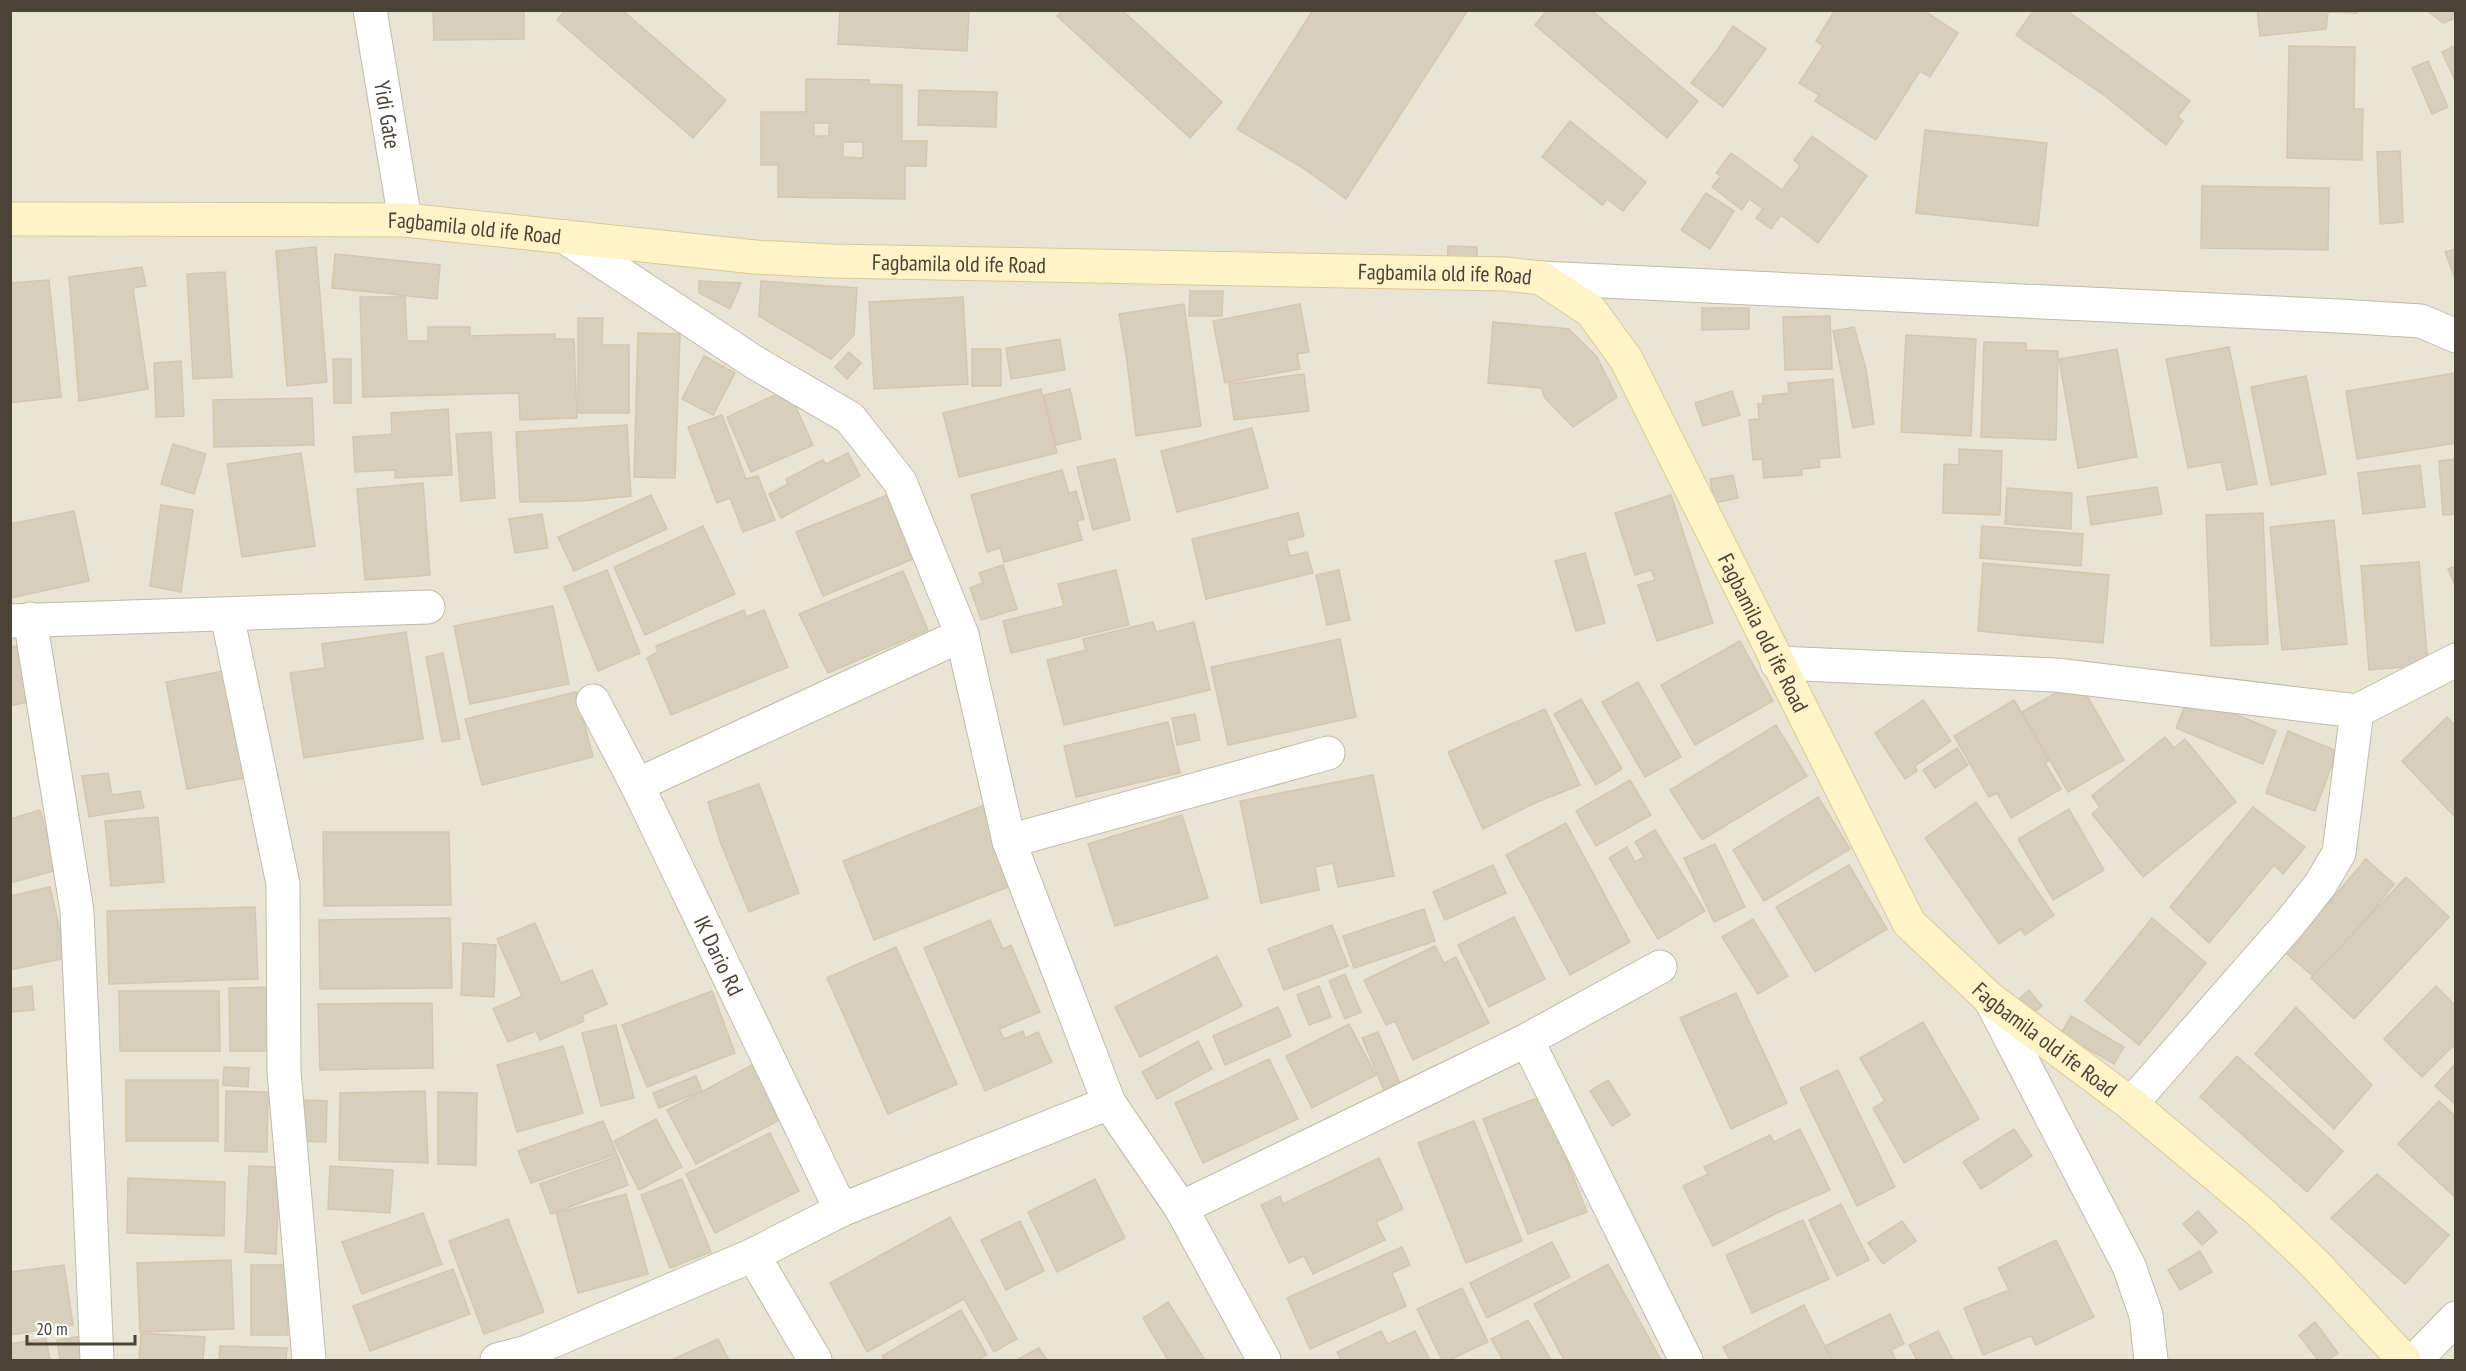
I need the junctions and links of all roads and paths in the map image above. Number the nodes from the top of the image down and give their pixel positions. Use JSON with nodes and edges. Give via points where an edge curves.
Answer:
{"nodes":[{"id":1,"x":370,"y":10,"type":"edge"},
{"id":2,"x":10,"y":219,"type":"edge"},
{"id":3,"x":405,"y":220,"type":"junction"},
{"id":4,"x":565,"y":237,"type":"junction"},
{"id":5,"x":1541,"y":278,"type":"junction"},
{"id":6,"x":2456,"y":336,"type":"edge"},
{"id":7,"x":428,"y":608,"type":"dead end"},
{"id":8,"x":227,"y":615,"type":"junction"},
{"id":9,"x":20,"y":620,"type":"edge"},
{"id":10,"x":962,"y":635,"type":"junction"},
{"id":11,"x":2456,"y":660,"type":"edge"},
{"id":12,"x":1777,"y":663,"type":"junction"},
{"id":13,"x":593,"y":700,"type":"dead end"},
{"id":14,"x":2357,"y":711,"type":"junction"},
{"id":15,"x":1328,"y":753,"type":"dead end"},
{"id":16,"x":637,"y":785,"type":"junction"},
{"id":17,"x":1009,"y":841,"type":"junction"},
{"id":18,"x":1660,"y":967,"type":"dead end"},
{"id":19,"x":1990,"y":999,"type":"junction"},
{"id":20,"x":1527,"y":1040,"type":"junction"},
{"id":21,"x":1109,"y":1103,"type":"junction"},
{"id":22,"x":2131,"y":1104,"type":"junction"},
{"id":23,"x":1181,"y":1208,"type":"junction"},
{"id":24,"x":841,"y":1210,"type":"junction"},
{"id":25,"x":753,"y":1255,"type":"junction"},
{"id":26,"x":2456,"y":1318,"type":"edge"},
{"id":27,"x":518,"y":1358,"type":"edge"},
{"id":28,"x":97,"y":1360,"type":"edge"},
{"id":29,"x":309,"y":1360,"type":"edge"},
{"id":30,"x":815,"y":1360,"type":"edge"},
{"id":31,"x":1264,"y":1360,"type":"edge"},
{"id":32,"x":1686,"y":1360,"type":"edge"},
{"id":33,"x":2151,"y":1360,"type":"edge"},
{"id":34,"x":2404,"y":1360,"type":"edge"},
{"id":35,"x":2415,"y":1360,"type":"edge"}],
"edges":[{"from":1,"to":3,"type":"street","name":"Yidi Gate"},
{"from":2,"to":3,"type":"street","name":"Fagbamila old ife Road"},
{"from":3,"to":4,"type":"street","name":"Fagbamila old ife Road"},
{"from":4,"to":5,"type":"street","name":"Fagbamila old ife Road","via":[[833,261]]},
{"from":4,"to":10,"type":"street","via":[[754,362],[850,418],[900,482]]},
{"from":5,"to":6,"type":"street","via":[[2421,321]]},
{"from":5,"to":12,"type":"street","name":"Fagbamila old ife Road","via":[[1591,311],[1626,359]]},
{"from":7,"to":8,"type":"street"},
{"from":8,"to":9,"type":"street"},
{"from":8,"to":29,"type":"street","via":[[284,884],[284,1072]]},
{"from":9,"to":28,"type":"street","via":[[77,911]]},
{"from":10,"to":16,"type":"street"},
{"from":10,"to":17,"type":"street"},
{"from":11,"to":14,"type":"street"},
{"from":12,"to":14,"type":"street","via":[[2056,675]]},
{"from":12,"to":19,"type":"street","name":"Fagbamila old ife Road","via":[[1909,923]]},
{"from":13,"to":16,"type":"street","name":"IK Dario Rd"},
{"from":14,"to":22,"type":"street","via":[[2339,853],[2290,923]]},
{"from":15,"to":17,"type":"street"},
{"from":16,"to":24,"type":"street","name":"IK Dario Rd"},
{"from":17,"to":21,"type":"street"},
{"from":18,"to":20,"type":"street"},
{"from":19,"to":22,"type":"street","name":"Fagbamila old ife Road"},
{"from":19,"to":33,"type":"street","via":[[2129,1266],[2146,1315]]},
{"from":20,"to":23,"type":"street"},
{"from":20,"to":32,"type":"street"},
{"from":21,"to":23,"type":"street"},
{"from":21,"to":24,"type":"street"},
{"from":22,"to":34,"type":"street","name":"Fagbamila old ife Road","via":[[2259,1211],[2315,1264]]},
{"from":23,"to":31,"type":"street"},
{"from":24,"to":25,"type":"street"},
{"from":25,"to":27,"type":"street"},
{"from":25,"to":30,"type":"street"},
{"from":26,"to":35,"type":"street"}]}
